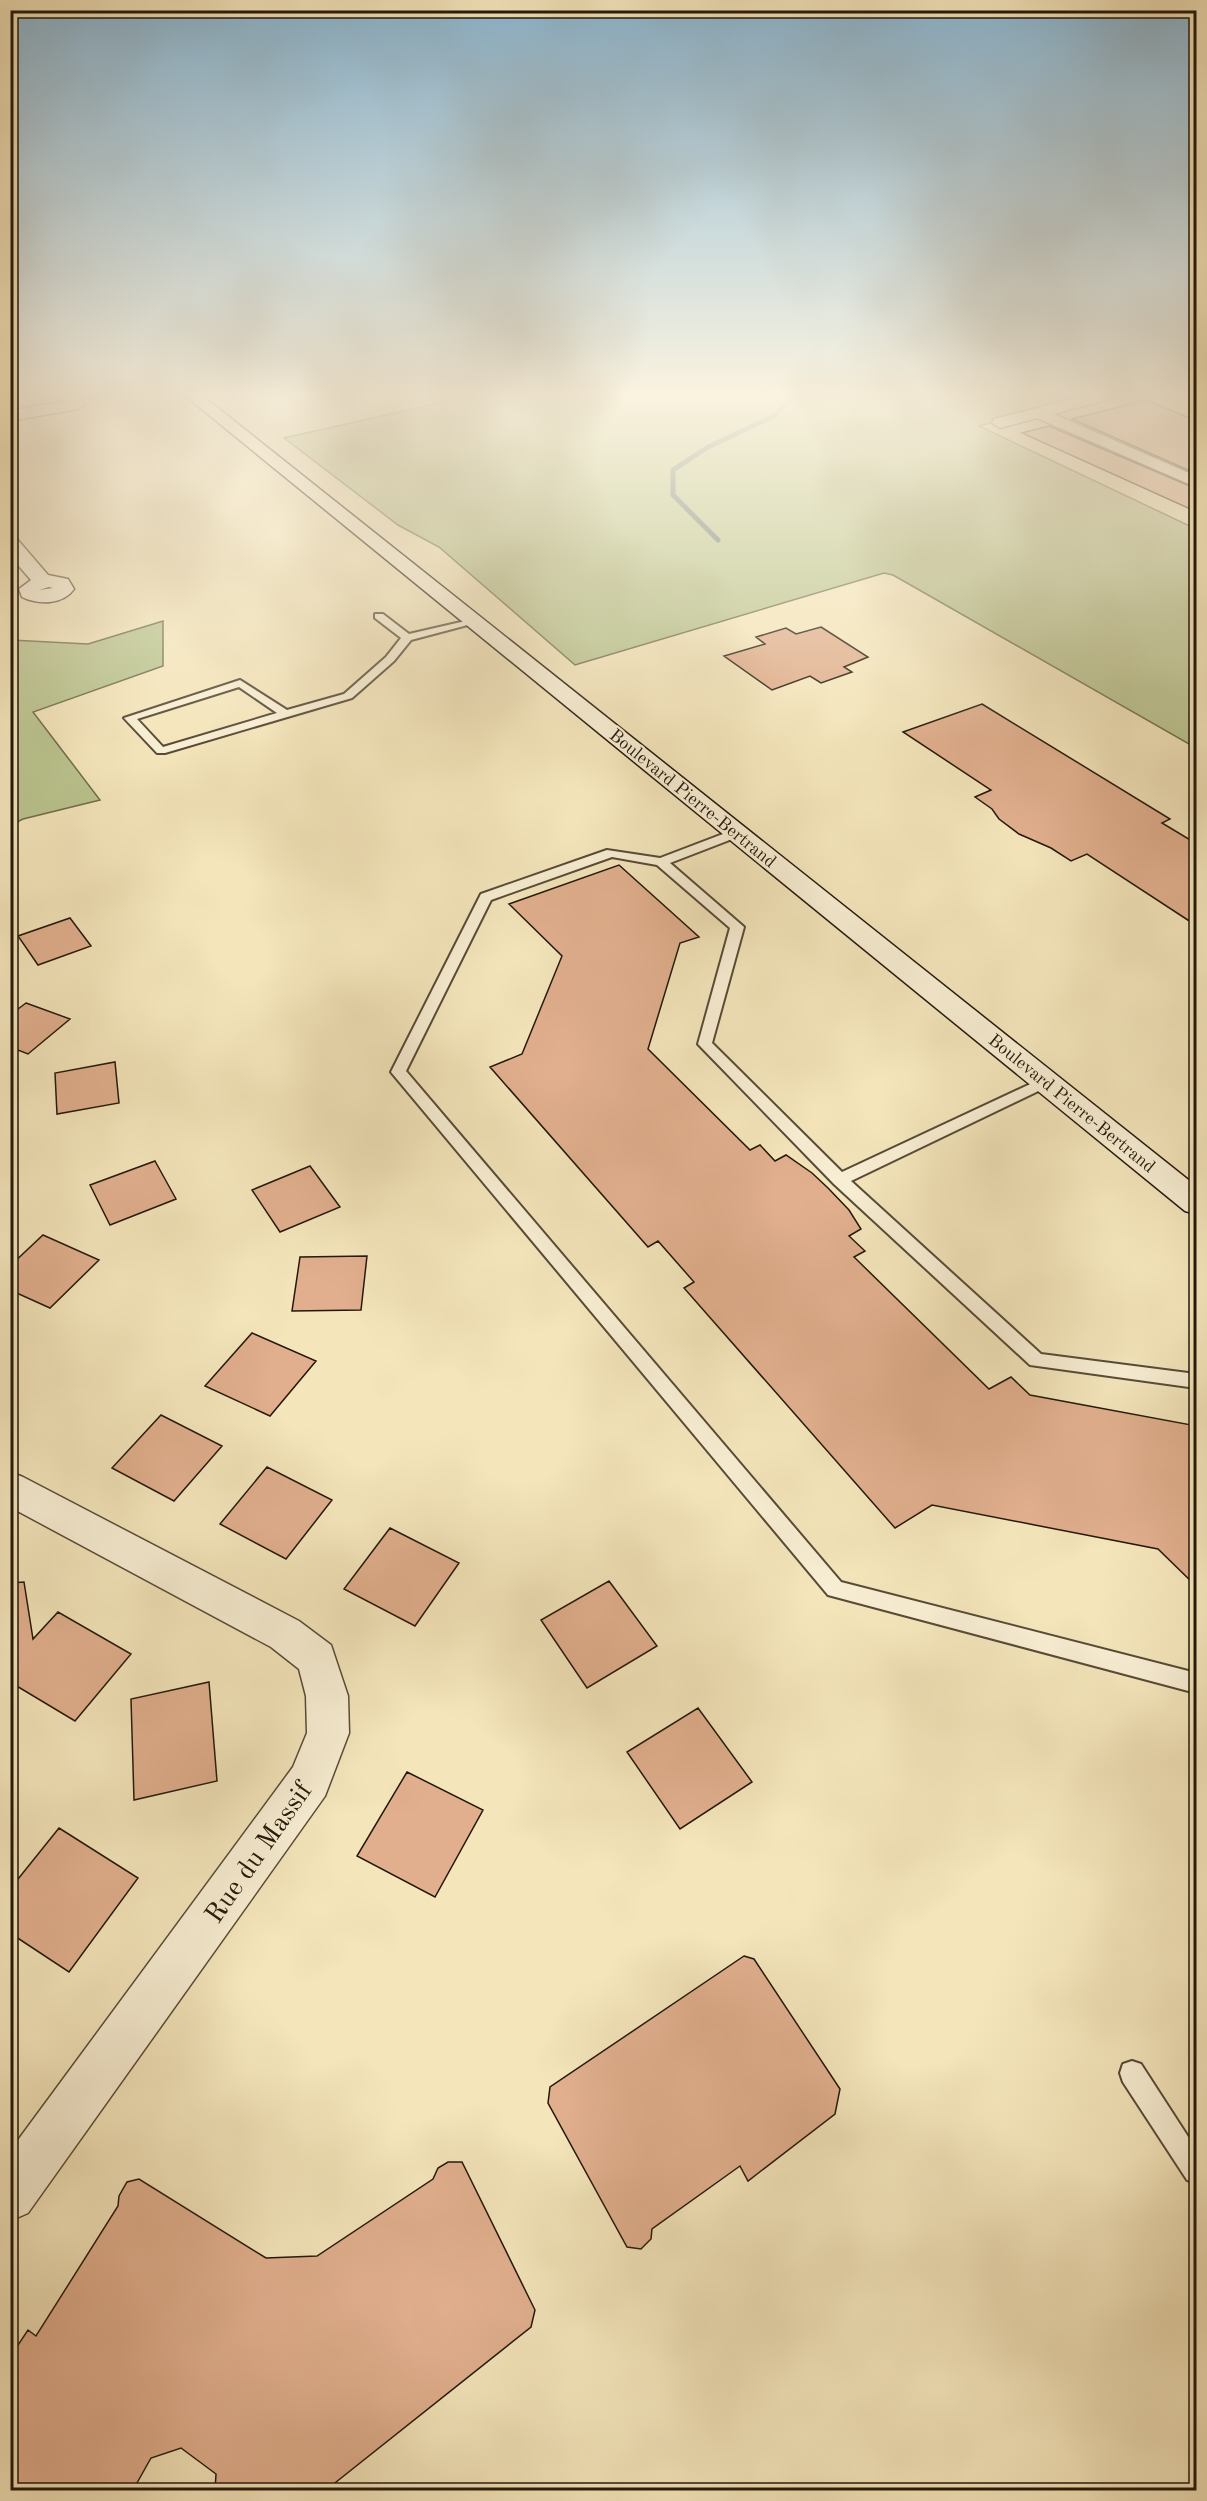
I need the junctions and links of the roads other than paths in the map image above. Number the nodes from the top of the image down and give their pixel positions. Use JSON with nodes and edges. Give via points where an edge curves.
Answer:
{"nodes":[{"id":1,"x":335,"y":510,"type":"edge"},
{"id":2,"x":10,"y":543,"type":"edge"},
{"id":3,"x":43,"y":582,"type":"dead end"},
{"id":4,"x":379,"y":616,"type":"dead end"},
{"id":5,"x":474,"y":621,"type":"junction"},
{"id":6,"x":407,"y":638,"type":"junction"},
{"id":7,"x":286,"y":715,"type":"junction"},
{"id":8,"x":736,"y":833,"type":"junction"},
{"id":9,"x":661,"y":862,"type":"junction"},
{"id":10,"x":1046,"y":1082,"type":"junction"},
{"id":11,"x":840,"y":1180,"type":"junction"},
{"id":12,"x":1197,"y":1203,"type":"edge"},
{"id":13,"x":1197,"y":1381,"type":"edge"},
{"id":14,"x":10,"y":1488,"type":"edge"},
{"id":15,"x":1197,"y":1683,"type":"edge"},
{"id":16,"x":1132,"y":2073,"type":"dead end"},
{"id":17,"x":1197,"y":2171,"type":"edge"},
{"id":18,"x":10,"y":2195,"type":"edge"}],
"edges":[{"from":1,"to":5,"type":"main road","name":"Boulevard Pierre-Bertrand"},
{"from":2,"to":3,"type":"main road"},
{"from":4,"to":6,"type":"lane"},
{"from":5,"to":6,"type":"lane"},
{"from":5,"to":8,"type":"main road","name":"Boulevard Pierre-Bertrand"},
{"from":6,"to":7,"type":"lane","via":[[390,659],[348,696]]},
{"from":7,"to":7,"type":"lane","via":[[161,751],[130,718],[240,682]]},
{"from":8,"to":9,"type":"lane"},
{"from":8,"to":10,"type":"main road","name":"Boulevard Pierre-Bertrand"},
{"from":9,"to":11,"type":"lane","via":[[737,927],[705,1044]]},
{"from":9,"to":15,"type":"lane","via":[[611,854],[486,897],[398,1072],[835,1589]]},
{"from":10,"to":11,"type":"lane"},
{"from":10,"to":12,"type":"main road","name":"Boulevard Pierre-Bertrand"},
{"from":11,"to":13,"type":"lane","via":[[1036,1359]]},
{"from":14,"to":18,"type":"main road","name":"Rue du Massif","via":[[293,1640],[316,1658],[327,1696],[328,1733],[310,1781]]},
{"from":16,"to":17,"type":"lane"}]}
